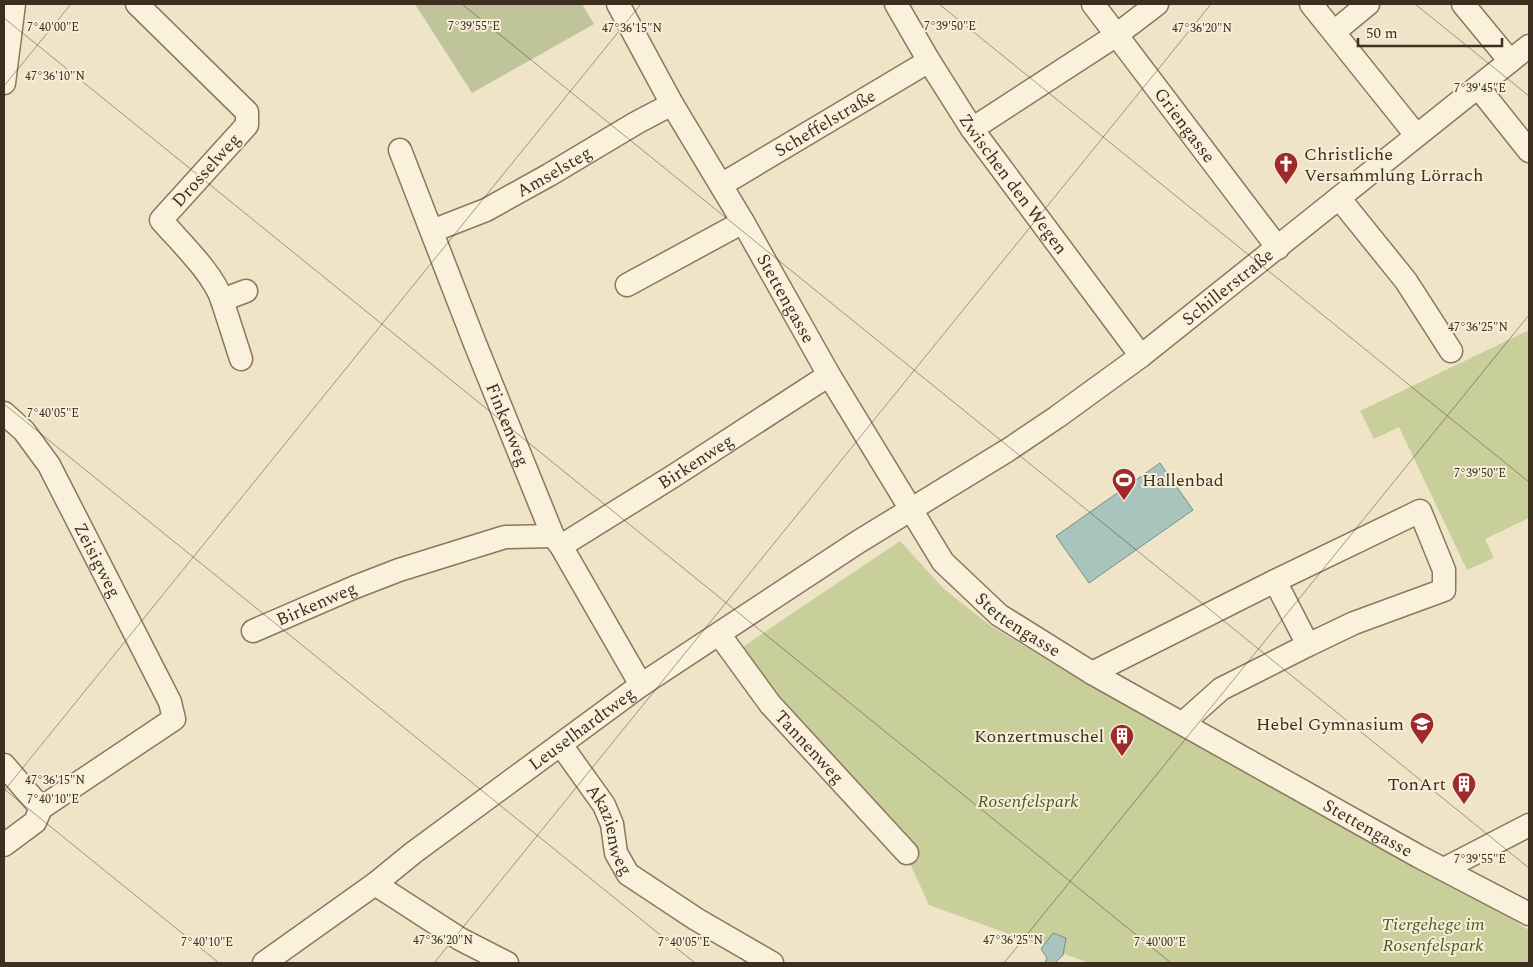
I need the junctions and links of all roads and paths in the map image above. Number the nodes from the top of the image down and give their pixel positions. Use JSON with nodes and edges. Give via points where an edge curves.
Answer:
{"nodes":[{"id":1,"x":14,"y":4,"type":"edge"},
{"id":2,"x":137,"y":4,"type":"edge"},
{"id":3,"x":618,"y":4,"type":"edge"},
{"id":4,"x":896,"y":4,"type":"edge"},
{"id":5,"x":1093,"y":4,"type":"edge"},
{"id":6,"x":1157,"y":4,"type":"edge"},
{"id":7,"x":1311,"y":4,"type":"edge"},
{"id":8,"x":1368,"y":4,"type":"edge"},
{"id":9,"x":1463,"y":4,"type":"edge"},
{"id":10,"x":1334,"y":32,"type":"junction"},
{"id":11,"x":1116,"y":36,"type":"junction"},
{"id":12,"x":1529,"y":46,"type":"edge"},
{"id":13,"x":929,"y":61,"type":"junction"},
{"id":14,"x":1510,"y":61,"type":"junction"},
{"id":15,"x":4,"y":83,"type":"edge"},
{"id":16,"x":1478,"y":87,"type":"junction"},
{"id":17,"x":672,"y":104,"type":"junction"},
{"id":18,"x":972,"y":129,"type":"junction"},
{"id":19,"x":1416,"y":135,"type":"junction"},
{"id":20,"x":400,"y":150,"type":"dead end"},
{"id":21,"x":1529,"y":151,"type":"edge"},
{"id":22,"x":721,"y":185,"type":"junction"},
{"id":23,"x":1338,"y":198,"type":"junction"},
{"id":24,"x":742,"y":222,"type":"junction"},
{"id":25,"x":432,"y":231,"type":"junction"},
{"id":26,"x":1278,"y":248,"type":"junction"},
{"id":27,"x":627,"y":285,"type":"dead end"},
{"id":28,"x":246,"y":291,"type":"dead end"},
{"id":29,"x":222,"y":300,"type":"junction"},
{"id":30,"x":1451,"y":351,"type":"dead end"},
{"id":31,"x":1141,"y":356,"type":"junction"},
{"id":32,"x":241,"y":359,"type":"dead end"},
{"id":33,"x":829,"y":375,"type":"junction"},
{"id":34,"x":4,"y":413,"type":"edge"},
{"id":35,"x":911,"y":510,"type":"junction"},
{"id":36,"x":557,"y":541,"type":"junction"},
{"id":37,"x":1275,"y":581,"type":"junction"},
{"id":38,"x":253,"y":631,"type":"dead end"},
{"id":39,"x":719,"y":634,"type":"junction"},
{"id":40,"x":1308,"y":645,"type":"junction"},
{"id":41,"x":1092,"y":673,"type":"junction"},
{"id":42,"x":642,"y":685,"type":"junction"},
{"id":43,"x":1183,"y":723,"type":"junction"},
{"id":44,"x":560,"y":745,"type":"junction"},
{"id":45,"x":4,"y":764,"type":"edge"},
{"id":46,"x":41,"y":808,"type":"junction"},
{"id":47,"x":1529,"y":825,"type":"edge"},
{"id":48,"x":4,"y":845,"type":"edge"},
{"id":49,"x":907,"y":853,"type":"dead end"},
{"id":50,"x":1444,"y":869,"type":"junction"},
{"id":51,"x":375,"y":884,"type":"junction"},
{"id":52,"x":1529,"y":914,"type":"edge"},
{"id":53,"x":264,"y":963,"type":"edge"},
{"id":54,"x":507,"y":963,"type":"edge"},
{"id":55,"x":772,"y":963,"type":"edge"}],
"edges":[{"from":1,"to":15,"type":"street"},
{"from":2,"to":29,"type":"street","name":"Drosselweg","via":[[247,112],[246,125],[161,220],[218,288]]},
{"from":3,"to":17,"type":"street","name":"Stettengasse"},
{"from":4,"to":13,"type":"street","name":"Zwischen den Wegen"},
{"from":5,"to":11,"type":"street","name":"Griengasse"},
{"from":6,"to":11,"type":"street"},
{"from":7,"to":10,"type":"street"},
{"from":8,"to":10,"type":"street"},
{"from":9,"to":14,"type":"street"},
{"from":10,"to":19,"type":"street"},
{"from":11,"to":18,"type":"street"},
{"from":11,"to":26,"type":"street","name":"Griengasse"},
{"from":12,"to":14,"type":"street","name":"Schillerstraße"},
{"from":13,"to":18,"type":"street","name":"Zwischen den Wegen"},
{"from":13,"to":22,"type":"street","name":"Scheffelstraße"},
{"from":14,"to":16,"type":"street","name":"Schillerstraße"},
{"from":16,"to":19,"type":"street","name":"Schillerstraße"},
{"from":16,"to":21,"type":"street"},
{"from":17,"to":22,"type":"street","name":"Stettengasse"},
{"from":17,"to":25,"type":"street","name":"Amselsteg","via":[[486,210]]},
{"from":18,"to":31,"type":"street","name":"Zwischen den Wegen"},
{"from":19,"to":23,"type":"street","name":"Schillerstraße"},
{"from":20,"to":25,"type":"street","name":"Finkenweg"},
{"from":22,"to":24,"type":"street","name":"Stettengasse"},
{"from":23,"to":26,"type":"street","name":"Schillerstraße"},
{"from":23,"to":30,"type":"street","via":[[1406,280]]},
{"from":24,"to":27,"type":"street"},
{"from":24,"to":33,"type":"street","name":"Stettengasse"},
{"from":25,"to":36,"type":"street","name":"Finkenweg"},
{"from":26,"to":31,"type":"street","name":"Schillerstraße"},
{"from":28,"to":29,"type":"street"},
{"from":29,"to":32,"type":"street","name":"Drosselweg"},
{"from":31,"to":35,"type":"street","name":"Schillerstraße","via":[[1032,435]]},
{"from":33,"to":35,"type":"street","name":"Stettengasse"},
{"from":33,"to":36,"type":"street","name":"Birkenweg","via":[[675,476]]},
{"from":34,"to":46,"type":"street","name":"Zeisigweg","via":[[24,431],[49,465],[170,702],[174,719]]},
{"from":35,"to":39,"type":"street","name":"Leuselhardtweg"},
{"from":35,"to":41,"type":"street","name":"Stettengasse","via":[[943,562],[999,615]]},
{"from":36,"to":38,"type":"street","name":"Birkenweg","via":[[505,537],[399,570]]},
{"from":36,"to":42,"type":"street","name":"Finkenweg"},
{"from":37,"to":40,"type":"street"},
{"from":37,"to":40,"type":"street","via":[[1420,511],[1444,570],[1444,590],[1354,622]]},
{"from":37,"to":41,"type":"street"},
{"from":39,"to":42,"type":"street","name":"Leuselhardtweg"},
{"from":39,"to":49,"type":"street","name":"Tannenweg","via":[[770,704]]},
{"from":40,"to":43,"type":"street","via":[[1222,690]]},
{"from":41,"to":43,"type":"street","name":"Stettengasse"},
{"from":42,"to":44,"type":"street","name":"Leuselhardtweg"},
{"from":43,"to":50,"type":"street","name":"Stettengasse"},
{"from":44,"to":51,"type":"street","name":"Leuselhardtweg"},
{"from":44,"to":55,"type":"street","name":"Akazienweg","via":[[604,805],[612,824],[616,853],[628,874],[696,919]]},
{"from":45,"to":46,"type":"street"},
{"from":46,"to":48,"type":"street","via":[[35,822]]},
{"from":47,"to":50,"type":"street"},
{"from":50,"to":52,"type":"street","name":"Stettengasse"},
{"from":51,"to":53,"type":"street","name":"Leuselhardtweg"},
{"from":51,"to":54,"type":"street","via":[[460,939]]}]}
